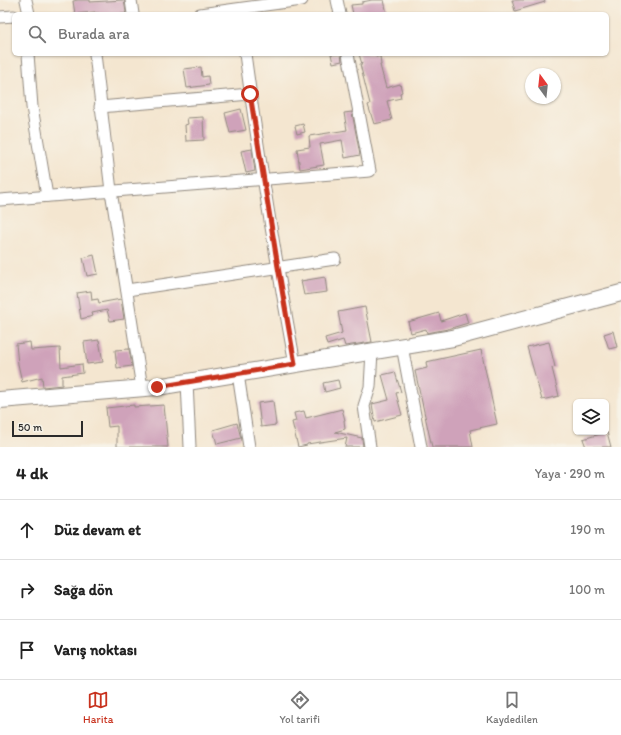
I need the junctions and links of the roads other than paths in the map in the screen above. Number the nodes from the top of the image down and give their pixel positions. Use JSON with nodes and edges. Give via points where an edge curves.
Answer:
{"nodes":[{"id":1,"x":26,"y":0,"type":"edge"},
{"id":2,"x":131,"y":0,"type":"edge"},
{"id":3,"x":302,"y":0,"type":"edge"},
{"id":4,"x":337,"y":0,"type":"edge"},
{"id":5,"x":239,"y":11,"type":"edge"},
{"id":6,"x":29,"y":12,"type":"edge"},
{"id":7,"x":133,"y":12,"type":"edge"},
{"id":8,"x":226,"y":12,"type":"edge"},
{"id":9,"x":340,"y":12,"type":"edge"},
{"id":10,"x":12,"y":16,"type":"edge"},
{"id":11,"x":0,"y":17,"type":"edge"},
{"id":12,"x":28,"y":56,"type":"edge"},
{"id":13,"x":95,"y":56,"type":"edge"},
{"id":14,"x":245,"y":56,"type":"edge"},
{"id":15,"x":348,"y":56,"type":"edge"},
{"id":16,"x":250,"y":94,"type":"junction"},
{"id":17,"x":100,"y":107,"type":"junction"},
{"id":18,"x":264,"y":179,"type":"junction"},
{"id":19,"x":111,"y":190,"type":"junction"},
{"id":20,"x":47,"y":196,"type":"junction"},
{"id":21,"x":0,"y":200,"type":"edge"},
{"id":22,"x":335,"y":259,"type":"dead end"},
{"id":23,"x":278,"y":267,"type":"junction"},
{"id":24,"x":127,"y":290,"type":"junction"},
{"id":25,"x":621,"y":293,"type":"edge"},
{"id":26,"x":402,"y":346,"type":"junction"},
{"id":27,"x":372,"y":351,"type":"junction"},
{"id":28,"x":295,"y":364,"type":"junction"},
{"id":29,"x":238,"y":374,"type":"junction"},
{"id":30,"x":187,"y":382,"type":"junction"},
{"id":31,"x":142,"y":388,"type":"junction"},
{"id":32,"x":0,"y":400,"type":"edge"},
{"id":33,"x":190,"y":447,"type":"edge"},
{"id":34,"x":249,"y":447,"type":"edge"},
{"id":35,"x":370,"y":447,"type":"edge"},
{"id":36,"x":420,"y":447,"type":"edge"}],
"edges":[{"from":1,"to":6,"type":"street"},
{"from":2,"to":7,"type":"street"},
{"from":3,"to":5,"type":"street"},
{"from":4,"to":9,"type":"street"},
{"from":5,"to":8,"type":"street"},
{"from":10,"to":11,"type":"street"},
{"from":12,"to":20,"type":"street","via":[[32,107]]},
{"from":13,"to":17,"type":"street"},
{"from":14,"to":16,"type":"street"},
{"from":15,"to":18,"type":"street","via":[[370,171]]},
{"from":16,"to":17,"type":"street"},
{"from":16,"to":18,"type":"street"},
{"from":17,"to":19,"type":"street"},
{"from":18,"to":19,"type":"street"},
{"from":18,"to":23,"type":"street"},
{"from":19,"to":20,"type":"street"},
{"from":19,"to":24,"type":"street"},
{"from":20,"to":21,"type":"street"},
{"from":22,"to":23,"type":"street"},
{"from":23,"to":24,"type":"street"},
{"from":23,"to":28,"type":"street"},
{"from":24,"to":31,"type":"street"},
{"from":25,"to":26,"type":"street","via":[[453,338]]},
{"from":26,"to":27,"type":"street"},
{"from":26,"to":36,"type":"street"},
{"from":27,"to":28,"type":"street"},
{"from":27,"to":35,"type":"street","via":[[370,387],[364,406]]},
{"from":28,"to":29,"type":"street"},
{"from":29,"to":30,"type":"street"},
{"from":29,"to":34,"type":"street"},
{"from":30,"to":31,"type":"street"},
{"from":30,"to":33,"type":"street"},
{"from":31,"to":32,"type":"street"}]}
